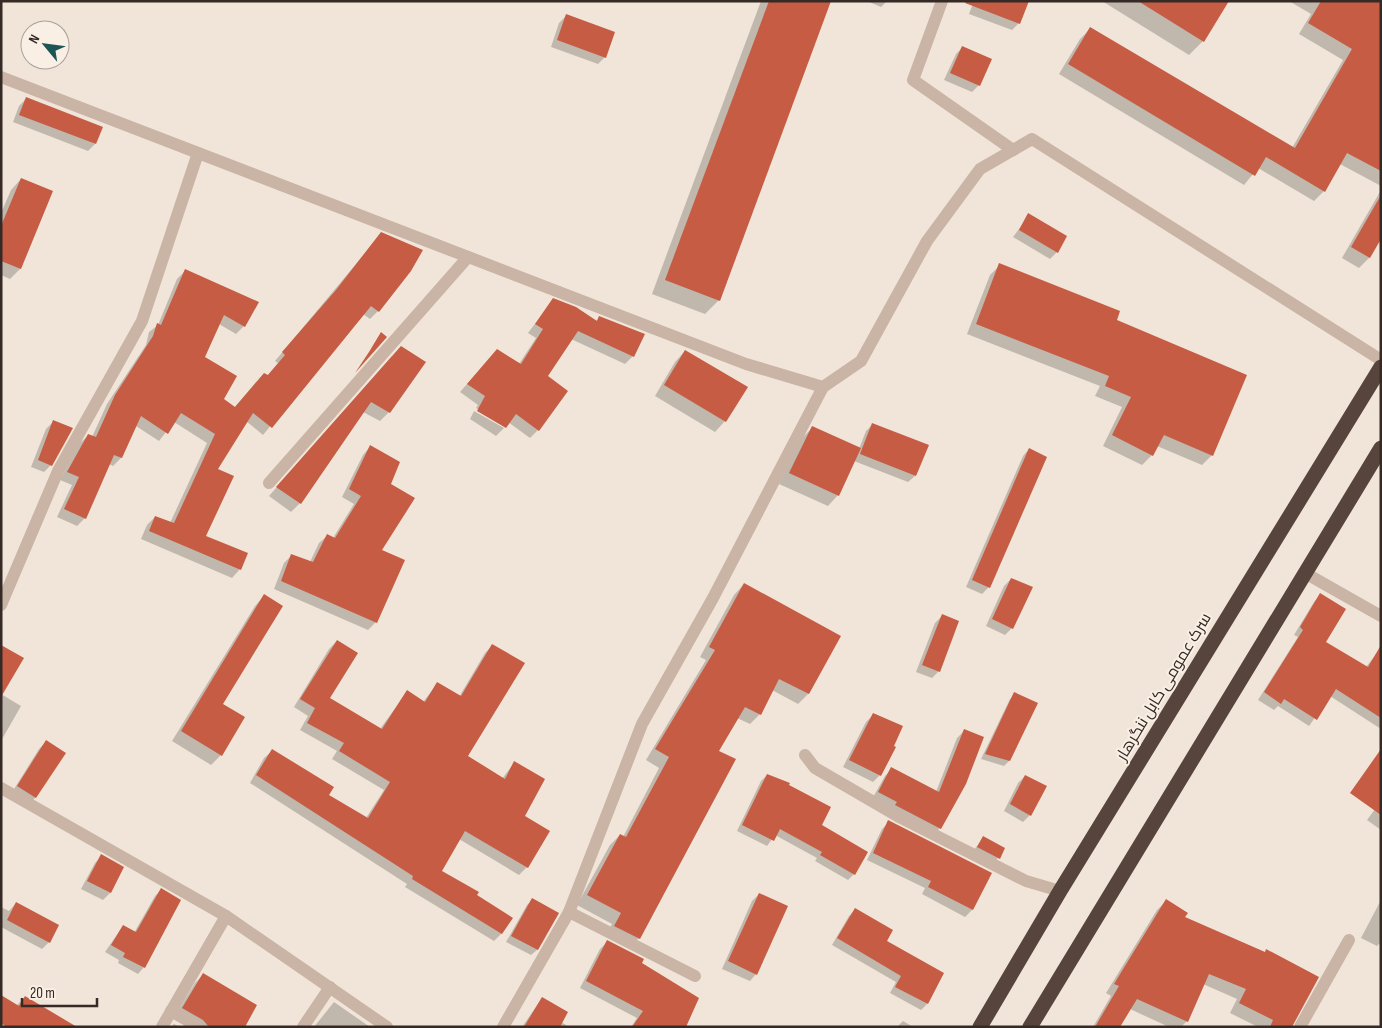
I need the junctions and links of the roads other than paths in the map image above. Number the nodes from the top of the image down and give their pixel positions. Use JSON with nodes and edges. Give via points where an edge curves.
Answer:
{"nodes":[{"id":1,"x":942,"y":1,"type":"edge"},
{"id":2,"x":1,"y":77,"type":"edge"},
{"id":3,"x":1013,"y":150,"type":"junction"},
{"id":4,"x":198,"y":153,"type":"junction"},
{"id":5,"x":468,"y":257,"type":"junction"},
{"id":6,"x":1381,"y":360,"type":"edge"},
{"id":7,"x":1381,"y":367,"type":"edge"},
{"id":8,"x":822,"y":387,"type":"junction"},
{"id":9,"x":1381,"y":448,"type":"edge"},
{"id":10,"x":269,"y":484,"type":"dead end"},
{"id":11,"x":1305,"y":573,"type":"junction"},
{"id":12,"x":1,"y":606,"type":"edge"},
{"id":13,"x":1381,"y":616,"type":"edge"},
{"id":14,"x":805,"y":755,"type":"dead end"},
{"id":15,"x":1,"y":788,"type":"edge"},
{"id":16,"x":1060,"y":891,"type":"junction"},
{"id":17,"x":569,"y":912,"type":"junction"},
{"id":18,"x":226,"y":916,"type":"junction"},
{"id":19,"x":1348,"y":940,"type":"dead end"},
{"id":20,"x":695,"y":976,"type":"dead end"},
{"id":21,"x":330,"y":987,"type":"junction"},
{"id":22,"x":172,"y":1011,"type":"junction"},
{"id":23,"x":162,"y":1027,"type":"edge"},
{"id":24,"x":199,"y":1027,"type":"edge"},
{"id":25,"x":303,"y":1027,"type":"edge"},
{"id":26,"x":388,"y":1027,"type":"edge"},
{"id":27,"x":503,"y":1027,"type":"edge"},
{"id":28,"x":980,"y":1027,"type":"edge"},
{"id":29,"x":1030,"y":1027,"type":"edge"},
{"id":30,"x":1300,"y":1027,"type":"edge"}],
"edges":[{"from":1,"to":3,"type":"street","via":[[912,80]]},
{"from":2,"to":4,"type":"street"},
{"from":3,"to":6,"type":"street","via":[[1032,140]]},
{"from":3,"to":8,"type":"street","via":[[980,169],[927,241],[861,361]]},
{"from":4,"to":5,"type":"street"},
{"from":4,"to":12,"type":"street","via":[[142,321],[58,471]]},
{"from":5,"to":8,"type":"street","via":[[746,364]]},
{"from":5,"to":10,"type":"street"},
{"from":7,"to":16,"type":"highway","name":"سرک عمومی کابل ننگرهار"},
{"from":8,"to":17,"type":"street","via":[[713,598],[642,724]]},
{"from":9,"to":11,"type":"highway"},
{"from":11,"to":13,"type":"street"},
{"from":11,"to":29,"type":"highway"},
{"from":14,"to":16,"type":"street","via":[[815,768],[901,818],[1026,882]]},
{"from":15,"to":18,"type":"street"},
{"from":16,"to":28,"type":"highway","name":"سرک عمومی کابل ننگرهار"},
{"from":17,"to":20,"type":"street"},
{"from":17,"to":27,"type":"street"},
{"from":18,"to":21,"type":"street"},
{"from":18,"to":22,"type":"street"},
{"from":19,"to":30,"type":"street"},
{"from":21,"to":25,"type":"street"},
{"from":21,"to":26,"type":"street"},
{"from":22,"to":23,"type":"street"},
{"from":22,"to":24,"type":"street"}]}
